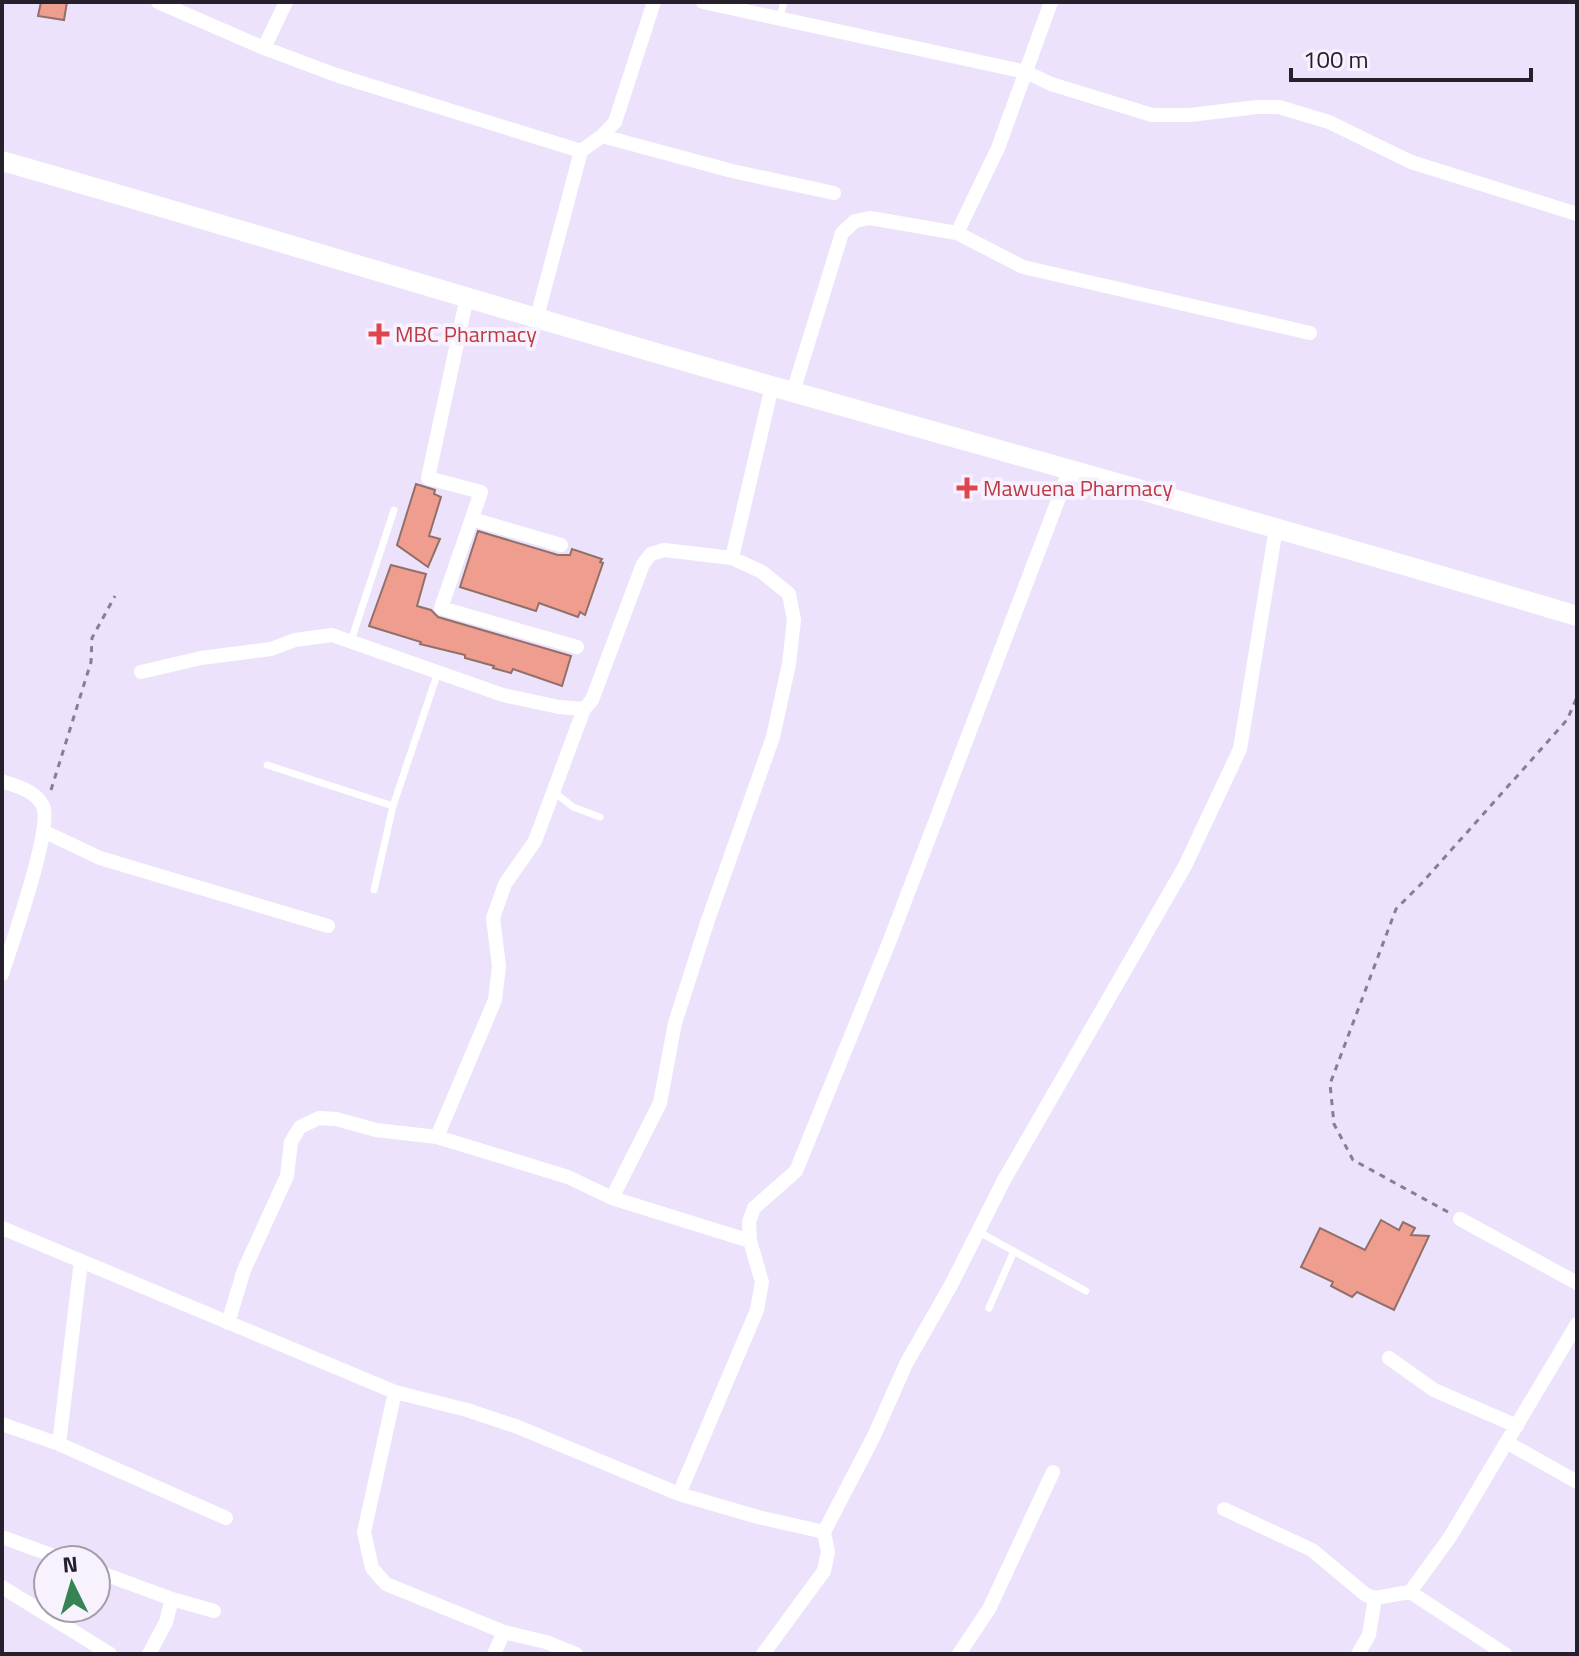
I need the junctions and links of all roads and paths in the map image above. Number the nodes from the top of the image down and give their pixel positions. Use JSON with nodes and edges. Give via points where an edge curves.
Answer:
{"nodes":[{"id":1,"x":158,"y":2,"type":"edge"},
{"id":2,"x":286,"y":2,"type":"edge"},
{"id":3,"x":654,"y":2,"type":"edge"},
{"id":4,"x":703,"y":2,"type":"edge"},
{"id":5,"x":784,"y":2,"type":"edge"},
{"id":6,"x":1051,"y":2,"type":"edge"},
{"id":7,"x":779,"y":19,"type":"junction"},
{"id":8,"x":264,"y":48,"type":"junction"},
{"id":9,"x":1026,"y":72,"type":"junction"},
{"id":10,"x":602,"y":136,"type":"junction"},
{"id":11,"x":581,"y":151,"type":"junction"},
{"id":12,"x":2,"y":161,"type":"edge"},
{"id":13,"x":834,"y":193,"type":"dead end"},
{"id":14,"x":1577,"y":214,"type":"edge"},
{"id":15,"x":957,"y":233,"type":"junction"},
{"id":16,"x":467,"y":297,"type":"junction"},
{"id":17,"x":537,"y":317,"type":"junction"},
{"id":18,"x":1310,"y":333,"type":"dead end"},
{"id":19,"x":772,"y":386,"type":"junction"},
{"id":20,"x":793,"y":392,"type":"junction"},
{"id":21,"x":1070,"y":469,"type":"junction"},
{"id":22,"x":394,"y":510,"type":"dead end"},
{"id":23,"x":472,"y":519,"type":"junction"},
{"id":24,"x":1276,"y":528,"type":"junction"},
{"id":25,"x":561,"y":545,"type":"dead end"},
{"id":26,"x":732,"y":558,"type":"junction"},
{"id":27,"x":115,"y":596,"type":"dead end"},
{"id":28,"x":1577,"y":616,"type":"edge"},
{"id":29,"x":351,"y":641,"type":"junction"},
{"id":30,"x":577,"y":647,"type":"dead end"},
{"id":31,"x":141,"y":672,"type":"dead end"},
{"id":32,"x":438,"y":672,"type":"junction"},
{"id":33,"x":1577,"y":697,"type":"edge"},
{"id":34,"x":584,"y":709,"type":"junction"},
{"id":35,"x":267,"y":765,"type":"dead end"},
{"id":36,"x":2,"y":781,"type":"edge"},
{"id":37,"x":554,"y":792,"type":"junction"},
{"id":38,"x":393,"y":806,"type":"junction"},
{"id":39,"x":45,"y":809,"type":"junction"},
{"id":40,"x":600,"y":817,"type":"dead end"},
{"id":41,"x":43,"y":831,"type":"junction"},
{"id":42,"x":374,"y":890,"type":"dead end"},
{"id":43,"x":328,"y":926,"type":"dead end"},
{"id":44,"x":2,"y":974,"type":"edge"},
{"id":45,"x":437,"y":1137,"type":"junction"},
{"id":46,"x":612,"y":1198,"type":"junction"},
{"id":47,"x":1460,"y":1219,"type":"joint"},
{"id":48,"x":2,"y":1228,"type":"edge"},
{"id":49,"x":979,"y":1232,"type":"junction"},
{"id":50,"x":750,"y":1241,"type":"junction"},
{"id":51,"x":1014,"y":1251,"type":"junction"},
{"id":52,"x":81,"y":1261,"type":"junction"},
{"id":53,"x":1577,"y":1283,"type":"edge"},
{"id":54,"x":1086,"y":1291,"type":"dead end"},
{"id":55,"x":989,"y":1308,"type":"dead end"},
{"id":56,"x":228,"y":1323,"type":"junction"},
{"id":57,"x":1577,"y":1324,"type":"edge"},
{"id":58,"x":1389,"y":1358,"type":"dead end"},
{"id":59,"x":395,"y":1392,"type":"junction"},
{"id":60,"x":2,"y":1424,"type":"edge"},
{"id":61,"x":1517,"y":1426,"type":"junction"},
{"id":62,"x":1508,"y":1443,"type":"junction"},
{"id":63,"x":59,"y":1444,"type":"junction"},
{"id":64,"x":1053,"y":1472,"type":"dead end"},
{"id":65,"x":1577,"y":1482,"type":"edge"},
{"id":66,"x":679,"y":1494,"type":"junction"},
{"id":67,"x":1224,"y":1509,"type":"dead end"},
{"id":68,"x":226,"y":1518,"type":"dead end"},
{"id":69,"x":824,"y":1532,"type":"junction"},
{"id":70,"x":2,"y":1537,"type":"edge"},
{"id":71,"x":32,"y":1548,"type":"edge"},
{"id":72,"x":112,"y":1577,"type":"edge"},
{"id":73,"x":2,"y":1587,"type":"edge"},
{"id":74,"x":1410,"y":1592,"type":"junction"},
{"id":75,"x":1375,"y":1598,"type":"junction"},
{"id":76,"x":172,"y":1599,"type":"junction"},
{"id":77,"x":214,"y":1611,"type":"dead end"},
{"id":78,"x":504,"y":1632,"type":"junction"},
{"id":79,"x":110,"y":1654,"type":"edge"},
{"id":80,"x":149,"y":1654,"type":"edge"},
{"id":81,"x":494,"y":1654,"type":"edge"},
{"id":82,"x":576,"y":1654,"type":"edge"},
{"id":83,"x":763,"y":1654,"type":"edge"},
{"id":84,"x":959,"y":1654,"type":"edge"},
{"id":85,"x":1358,"y":1654,"type":"edge"},
{"id":86,"x":1505,"y":1654,"type":"edge"}],
"edges":[{"from":1,"to":8,"type":"street"},
{"from":2,"to":8,"type":"street"},
{"from":3,"to":10,"type":"street","via":[[615,122]]},
{"from":4,"to":7,"type":"street"},
{"from":5,"to":7,"type":"lane"},
{"from":6,"to":9,"type":"street"},
{"from":7,"to":9,"type":"street"},
{"from":8,"to":11,"type":"street"},
{"from":9,"to":14,"type":"street","via":[[1152,115],[1279,107],[1329,122],[1411,162]]},
{"from":9,"to":15,"type":"street","via":[[998,148]]},
{"from":10,"to":11,"type":"street"},
{"from":10,"to":13,"type":"street"},
{"from":11,"to":17,"type":"street"},
{"from":12,"to":16,"type":"main road"},
{"from":15,"to":18,"type":"street","via":[[1023,267]]},
{"from":15,"to":20,"type":"street","via":[[870,218],[855,221],[842,233]]},
{"from":16,"to":17,"type":"main road"},
{"from":16,"to":23,"type":"street","via":[[428,478],[481,492]]},
{"from":17,"to":19,"type":"main road"},
{"from":19,"to":20,"type":"main road"},
{"from":19,"to":26,"type":"street"},
{"from":20,"to":21,"type":"main road"},
{"from":21,"to":24,"type":"main road"},
{"from":21,"to":50,"type":"street","via":[[796,1171],[754,1208]]},
{"from":22,"to":29,"type":"lane"},
{"from":23,"to":25,"type":"street"},
{"from":23,"to":30,"type":"street","via":[[441,608]]},
{"from":24,"to":28,"type":"main road"},
{"from":24,"to":49,"type":"street","via":[[1240,749],[1185,866]]},
{"from":26,"to":34,"type":"street","via":[[664,550],[651,554]]},
{"from":26,"to":46,"type":"street","via":[[762,572],[789,594],[794,620],[789,664],[773,737],[675,1023],[660,1103]]},
{"from":27,"to":39,"type":"path","via":[[92,638],[91,662]]},
{"from":29,"to":31,"type":"street","via":[[332,635],[295,640]]},
{"from":29,"to":32,"type":"street"},
{"from":32,"to":34,"type":"street","via":[[503,695]]},
{"from":32,"to":38,"type":"lane"},
{"from":33,"to":47,"type":"path","via":[[1567,720],[1396,909],[1330,1084],[1334,1124],[1353,1160]]},
{"from":34,"to":37,"type":"street"},
{"from":35,"to":38,"type":"lane"},
{"from":36,"to":39,"type":"street","via":[[34,793]]},
{"from":37,"to":40,"type":"lane","via":[[573,807]]},
{"from":37,"to":45,"type":"street","via":[[535,841],[505,884],[493,918],[499,966],[495,1000]]},
{"from":38,"to":42,"type":"lane"},
{"from":39,"to":41,"type":"street"},
{"from":41,"to":43,"type":"street","via":[[100,858]]},
{"from":41,"to":44,"type":"street"},
{"from":45,"to":46,"type":"street","via":[[568,1177]]},
{"from":45,"to":56,"type":"street","via":[[336,1119],[319,1118],[300,1127],[291,1142],[287,1176],[244,1270]]},
{"from":46,"to":50,"type":"street"},
{"from":47,"to":53,"type":"street"},
{"from":48,"to":52,"type":"street"},
{"from":49,"to":51,"type":"lane"},
{"from":49,"to":69,"type":"street","via":[[906,1364]]},
{"from":50,"to":66,"type":"street","via":[[762,1282],[757,1310]]},
{"from":51,"to":54,"type":"lane"},
{"from":51,"to":55,"type":"lane"},
{"from":52,"to":56,"type":"street"},
{"from":52,"to":63,"type":"street"},
{"from":56,"to":59,"type":"street"},
{"from":57,"to":61,"type":"street"},
{"from":58,"to":61,"type":"street","via":[[1434,1390]]},
{"from":59,"to":66,"type":"street","via":[[518,1427]]},
{"from":59,"to":78,"type":"street","via":[[364,1532],[372,1568],[386,1584]]},
{"from":60,"to":63,"type":"street"},
{"from":61,"to":62,"type":"street"},
{"from":62,"to":65,"type":"street"},
{"from":62,"to":74,"type":"street"},
{"from":63,"to":68,"type":"street"},
{"from":64,"to":84,"type":"street","via":[[989,1609]]},
{"from":66,"to":69,"type":"street"},
{"from":67,"to":75,"type":"street","via":[[1312,1550]]},
{"from":69,"to":83,"type":"street","via":[[824,1571]]},
{"from":70,"to":71,"type":"street"},
{"from":72,"to":76,"type":"street"},
{"from":73,"to":79,"type":"street"},
{"from":74,"to":75,"type":"street"},
{"from":74,"to":86,"type":"street"},
{"from":75,"to":85,"type":"street","via":[[1369,1635]]},
{"from":76,"to":77,"type":"street"},
{"from":76,"to":80,"type":"street"},
{"from":78,"to":81,"type":"street"},
{"from":78,"to":82,"type":"street"}]}
